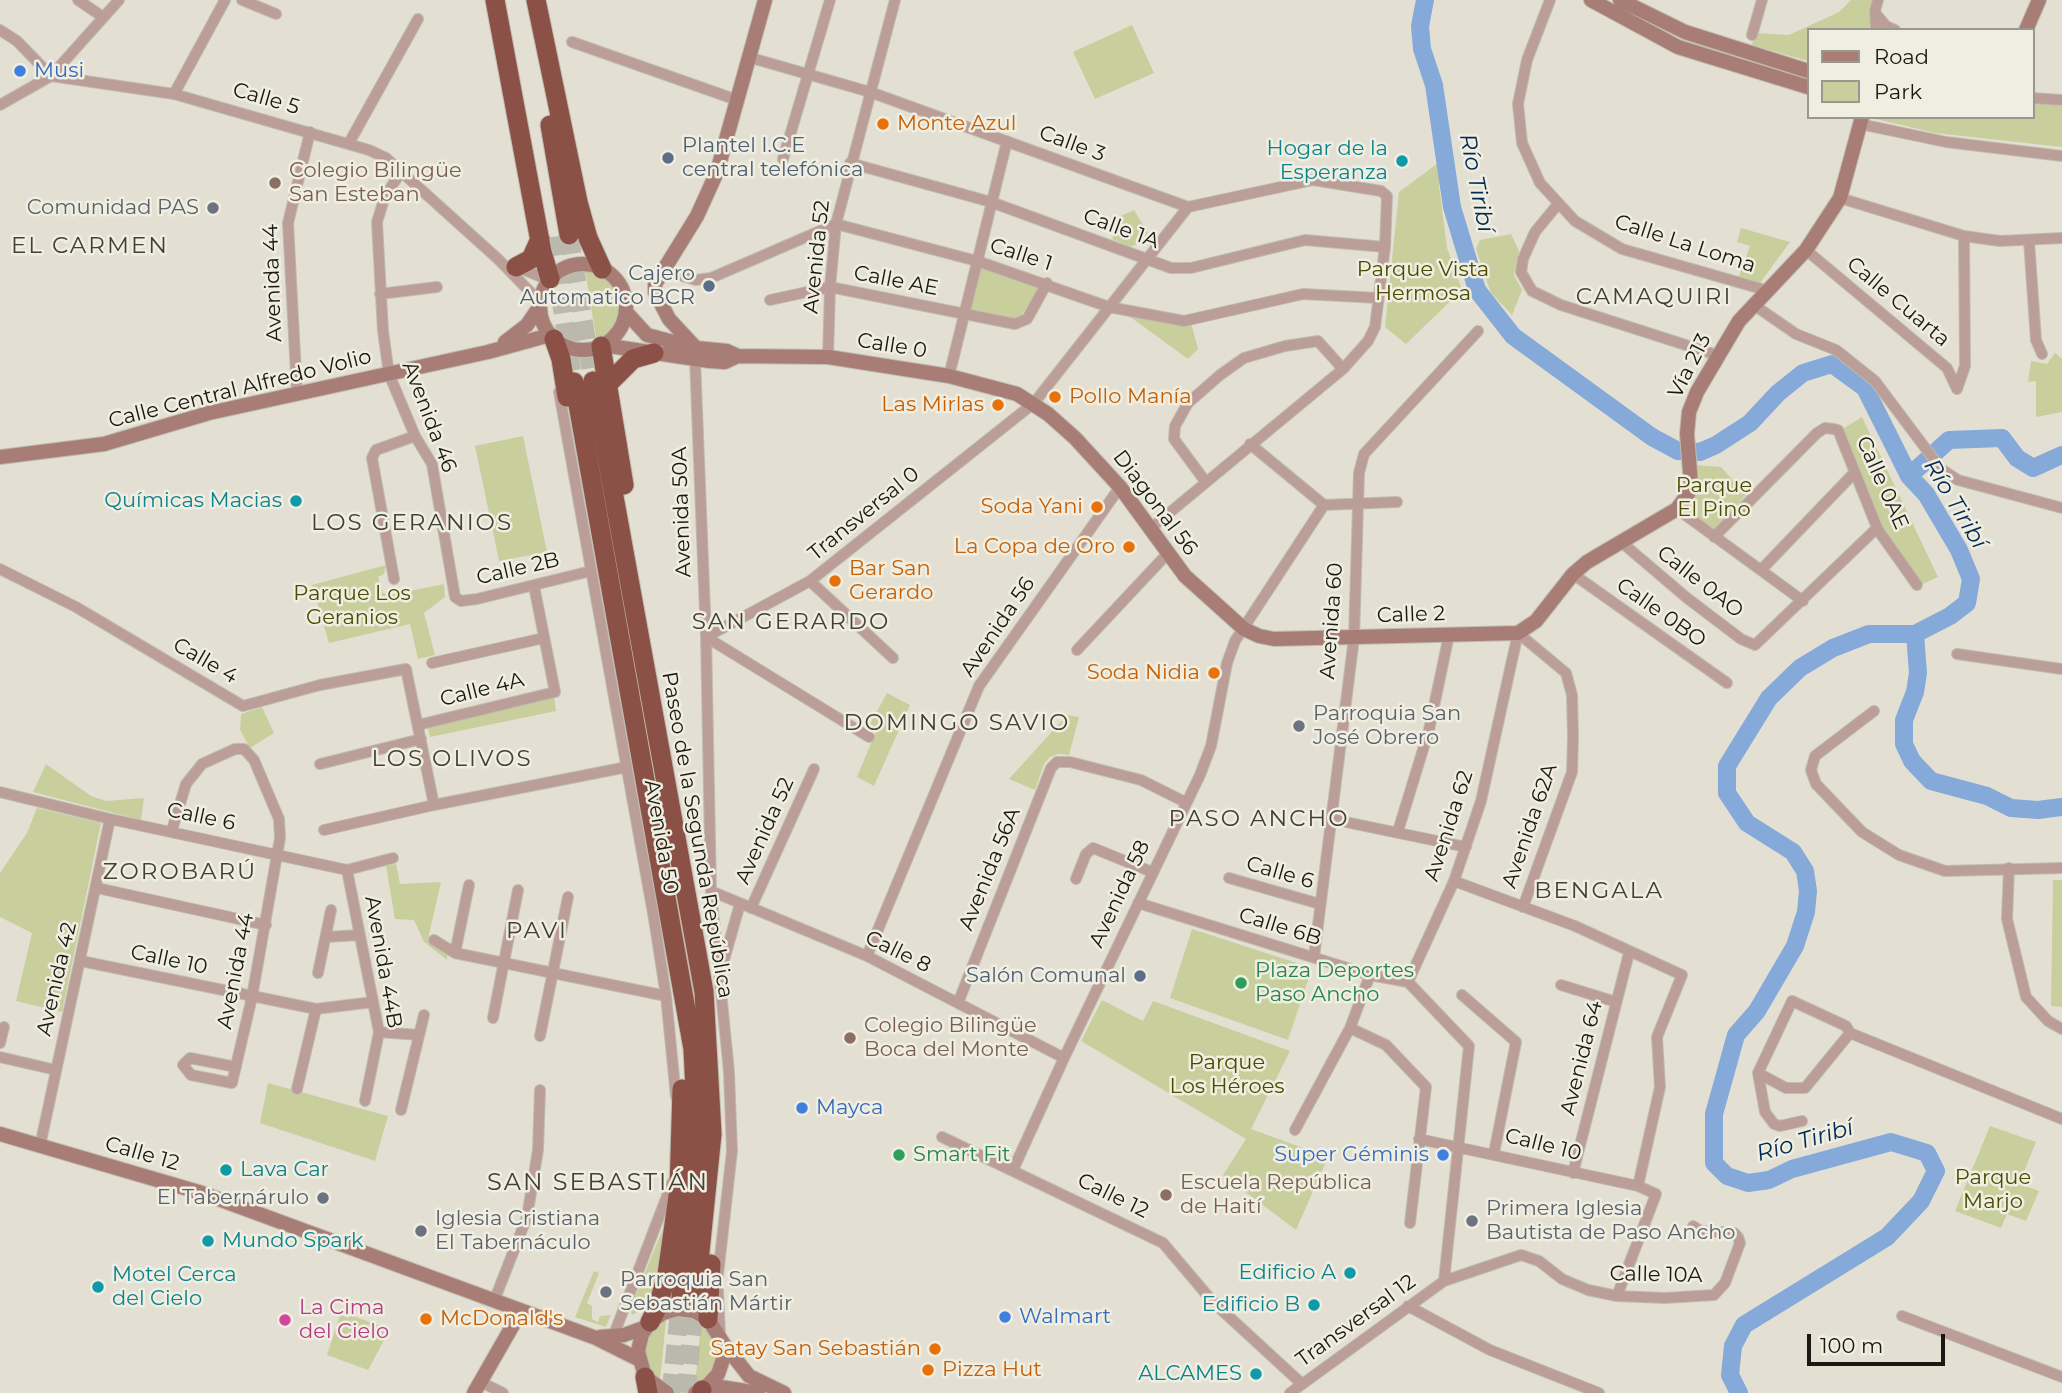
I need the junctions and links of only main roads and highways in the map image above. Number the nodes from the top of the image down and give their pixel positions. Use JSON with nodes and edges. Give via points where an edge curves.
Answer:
{"nodes":[{"id":1,"x":495,"y":0,"type":"edge"},
{"id":2,"x":505,"y":0,"type":"edge"},
{"id":3,"x":529,"y":0,"type":"edge"},
{"id":4,"x":536,"y":0,"type":"edge"},
{"id":5,"x":765,"y":0,"type":"edge"},
{"id":6,"x":1591,"y":0,"type":"edge"},
{"id":7,"x":1620,"y":0,"type":"edge"},
{"id":8,"x":2039,"y":0,"type":"edge"},
{"id":9,"x":2027,"y":28,"type":"edge"},
{"id":10,"x":1806,"y":70,"type":"edge"},
{"id":11,"x":1805,"y":87,"type":"edge"},
{"id":12,"x":1857,"y":119,"type":"edge"},
{"id":13,"x":554,"y":237,"type":"junction"},
{"id":14,"x":516,"y":267,"type":"road end"},
{"id":15,"x":603,"y":269,"type":"junction"},
{"id":16,"x":550,"y":280,"type":"junction"},
{"id":17,"x":540,"y":304,"type":"junction"},
{"id":18,"x":626,"y":312,"type":"junction"},
{"id":19,"x":674,"y":325,"type":"junction"},
{"id":20,"x":552,"y":337,"type":"junction"},
{"id":21,"x":602,"y":346,"type":"junction"},
{"id":22,"x":661,"y":347,"type":"junction"},
{"id":23,"x":488,"y":352,"type":"junction"},
{"id":24,"x":696,"y":353,"type":"junction"},
{"id":25,"x":592,"y":382,"type":"junction"},
{"id":26,"x":1034,"y":403,"type":"joint"},
{"id":27,"x":0,"y":457,"type":"edge"},
{"id":28,"x":1244,"y":629,"type":"joint"},
{"id":29,"x":1518,"y":633,"type":"joint"},
{"id":30,"x":634,"y":669,"type":"junction"},
{"id":31,"x":682,"y":979,"type":"junction"},
{"id":32,"x":711,"y":986,"type":"junction"},
{"id":33,"x":0,"y":1134,"type":"edge"},
{"id":34,"x":493,"y":1301,"type":"junction"},
{"id":35,"x":521,"y":1311,"type":"junction"},
{"id":36,"x":648,"y":1325,"type":"junction"},
{"id":37,"x":717,"y":1332,"type":"junction"},
{"id":38,"x":585,"y":1335,"type":"junction"},
{"id":39,"x":506,"y":1338,"type":"junction"},
{"id":40,"x":644,"y":1380,"type":"edge"},
{"id":41,"x":477,"y":1387,"type":"edge"},
{"id":42,"x":709,"y":1390,"type":"edge"},
{"id":43,"x":667,"y":1393,"type":"edge"},
{"id":44,"x":758,"y":1393,"type":"edge"},
{"id":45,"x":784,"y":1393,"type":"edge"}],
"edges":[{"from":1,"to":13,"type":"highway"},
{"from":2,"to":13,"type":"highway"},
{"from":3,"to":13,"type":"highway"},
{"from":4,"to":15,"type":"highway","via":[[578,202],[587,238]]},
{"from":5,"to":19,"type":"main road","via":[[706,198],[662,270],[655,292]]},
{"from":6,"to":11,"type":"main road","via":[[1678,47]]},
{"from":7,"to":10,"type":"main road","via":[[1685,32]]},
{"from":8,"to":9,"type":"main road"},
{"from":12,"to":29,"type":"main road","name":"Vía 213","via":[[1852,123],[1851,160],[1840,198],[1806,250],[1739,321],[1689,412],[1688,494],[1678,509],[1599,552],[1573,574],[1536,621]]},
{"from":13,"to":14,"type":"highway"},
{"from":13,"to":16,"type":"highway"},
{"from":15,"to":16,"type":"main road","via":[[575,265]]},
{"from":15,"to":18,"type":"main road","via":[[623,291]]},
{"from":16,"to":17,"type":"main road"},
{"from":17,"to":20,"type":"main road","via":[[544,326]]},
{"from":17,"to":23,"type":"main road","name":"Calle Central Alfredo Volio","via":[[520,332]]},
{"from":18,"to":21,"type":"main road","via":[[619,331]]},
{"from":18,"to":22,"type":"main road","name":"Calle 0"},
{"from":19,"to":22,"type":"main road"},
{"from":19,"to":24,"type":"main road"},
{"from":20,"to":21,"type":"main road","via":[[580,351]]},
{"from":20,"to":23,"type":"main road","name":"Calle Central Alfredo Volio"},
{"from":20,"to":30,"type":"highway","via":[[561,359],[598,570]]},
{"from":21,"to":22,"type":"main road","name":"Calle 0"},
{"from":21,"to":25,"type":"highway"},
{"from":22,"to":24,"type":"main road","name":"Calle 0"},
{"from":22,"to":25,"type":"highway"},
{"from":23,"to":27,"type":"main road","name":"Calle Central Alfredo Volio","via":[[297,393],[104,444]]},
{"from":24,"to":26,"type":"main road","name":"Calle 0","via":[[725,362],[738,356],[828,357],[995,386]]},
{"from":25,"to":30,"type":"highway","name":"Paseo de la Segunda República"},
{"from":25,"to":30,"type":"highway","via":[[640,597]]},
{"from":26,"to":28,"type":"main road","name":"Diagonal 56","via":[[1075,438],[1120,487],[1194,585]]},
{"from":28,"to":29,"type":"main road","name":"Calle 2","via":[[1274,639]]},
{"from":30,"to":31,"type":"highway","name":"Paseo de la Segunda República"},
{"from":30,"to":32,"type":"highway","name":"Paseo de la Segunda República"},
{"from":31,"to":32,"type":"highway","name":"Paseo de la Segunda República","via":[[693,1049],[696,1132],[688,1298],[712,1134]]},
{"from":31,"to":36,"type":"highway","via":[[679,1189],[667,1274]]},
{"from":32,"to":37,"type":"highway","via":[[722,1128]]},
{"from":33,"to":34,"type":"main road","name":"Calle 12","via":[[202,1194]]},
{"from":34,"to":35,"type":"main road","name":"Calle 12"},
{"from":34,"to":39,"type":"main road","via":[[503,1313]]},
{"from":35,"to":38,"type":"main road","name":"Calle 12"},
{"from":35,"to":39,"type":"main road"},
{"from":36,"to":37,"type":"main road","name":"Calle 12","via":[[663,1313],[678,1309],[694,1311]]},
{"from":36,"to":38,"type":"main road","name":"Calle 12","via":[[613,1337]]},
{"from":36,"to":40,"type":"main road","via":[[639,1342]]},
{"from":37,"to":42,"type":"main road","via":[[721,1366]]},
{"from":37,"to":45,"type":"main road","via":[[749,1376]]},
{"from":38,"to":40,"type":"main road","name":"Calle 12"},
{"from":39,"to":41,"type":"main road"},
{"from":40,"to":43,"type":"main road","name":"Calle 12"},
{"from":42,"to":44,"type":"main road"}]}
